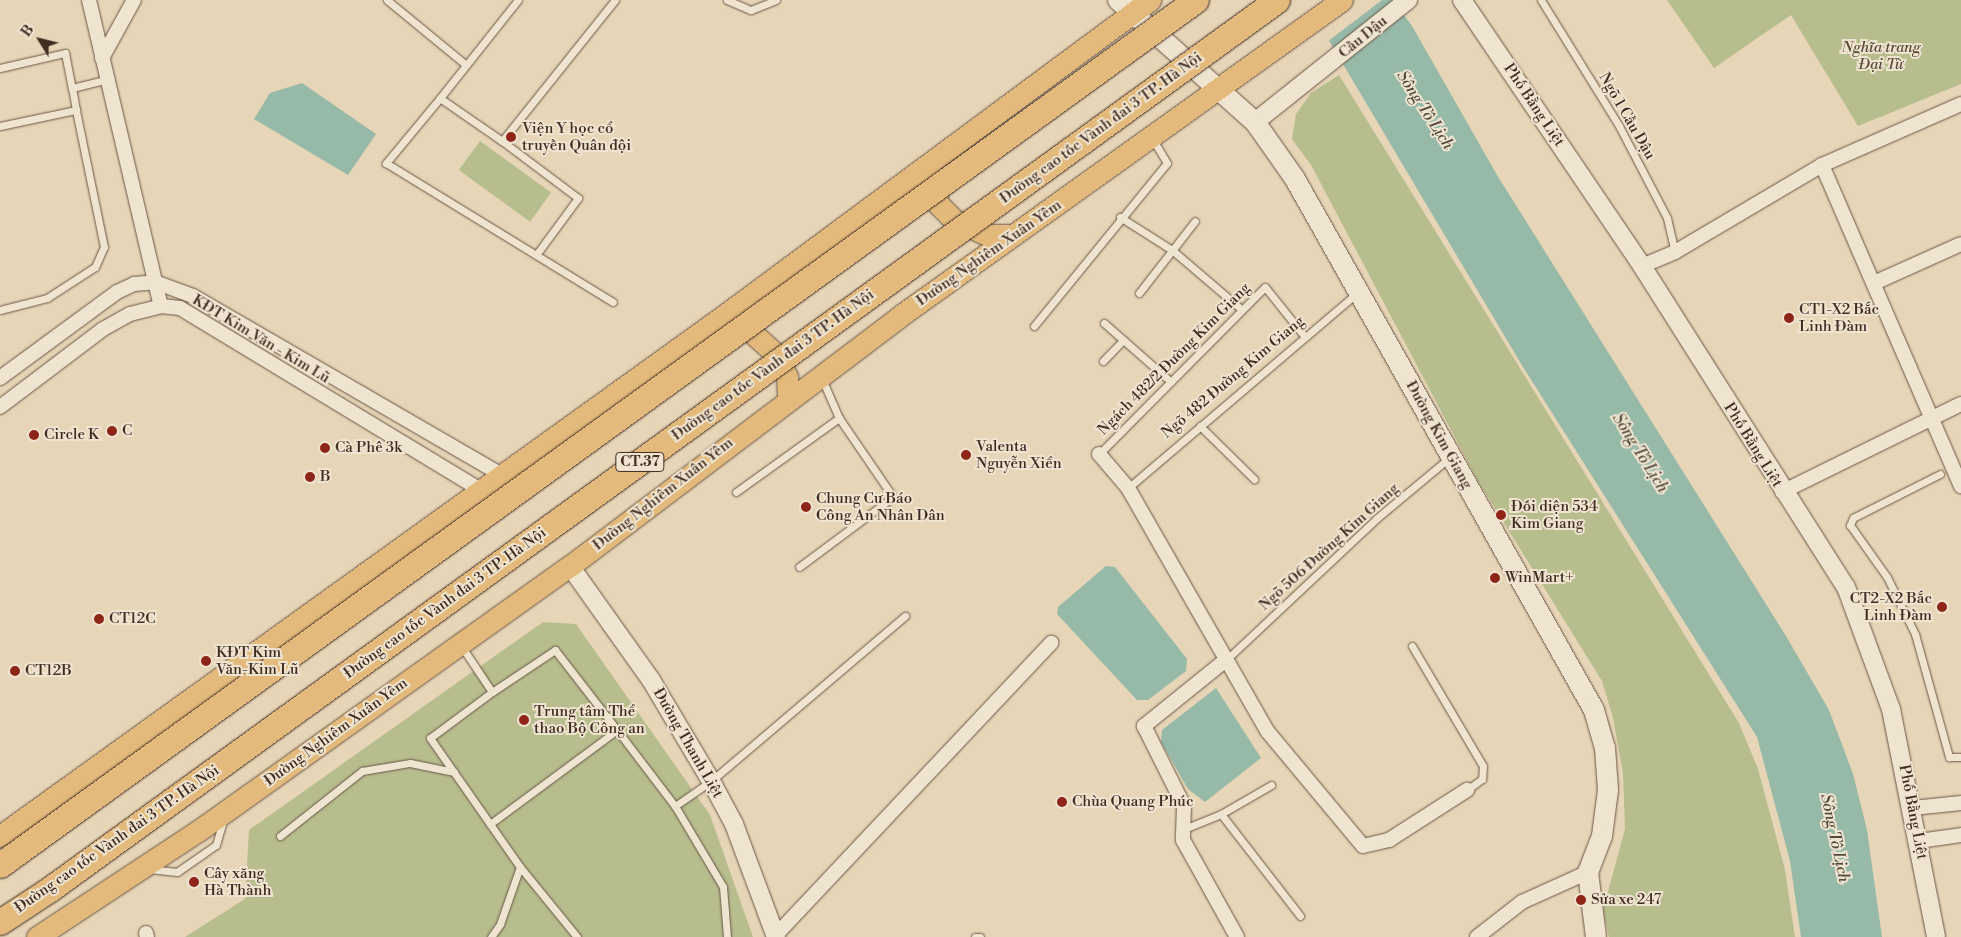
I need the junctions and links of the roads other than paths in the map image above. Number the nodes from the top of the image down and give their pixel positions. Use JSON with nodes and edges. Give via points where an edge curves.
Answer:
{"nodes":[{"id":1,"x":89,"y":0,"type":"edge"},
{"id":2,"x":134,"y":0,"type":"edge"},
{"id":3,"x":388,"y":0,"type":"edge"},
{"id":4,"x":518,"y":0,"type":"edge"},
{"id":5,"x":615,"y":0,"type":"edge"},
{"id":6,"x":728,"y":0,"type":"edge"},
{"id":7,"x":776,"y":0,"type":"edge"},
{"id":8,"x":1150,"y":0,"type":"edge"},
{"id":9,"x":1196,"y":0,"type":"edge"},
{"id":10,"x":1278,"y":0,"type":"edge"},
{"id":11,"x":1342,"y":0,"type":"edge"},
{"id":12,"x":1408,"y":0,"type":"edge"},
{"id":13,"x":1462,"y":0,"type":"edge"},
{"id":14,"x":1541,"y":0,"type":"edge"},
{"id":15,"x":1125,"y":7,"type":"edge"},
{"id":16,"x":102,"y":58,"type":"junction"},
{"id":17,"x":466,"y":65,"type":"junction"},
{"id":18,"x":0,"y":68,"type":"edge"},
{"id":19,"x":107,"y":79,"type":"junction"},
{"id":20,"x":72,"y":88,"type":"junction"},
{"id":21,"x":1217,"y":90,"type":"junction"},
{"id":22,"x":440,"y":98,"type":"junction"},
{"id":23,"x":1961,"y":104,"type":"edge"},
{"id":24,"x":76,"y":110,"type":"junction"},
{"id":25,"x":1255,"y":122,"type":"junction"},
{"id":26,"x":0,"y":126,"type":"edge"},
{"id":27,"x":1152,"y":138,"type":"junction"},
{"id":28,"x":502,"y":141,"type":"junction"},
{"id":29,"x":930,"y":161,"type":"junction"},
{"id":30,"x":1822,"y":165,"type":"junction"},
{"id":31,"x":1120,"y":217,"type":"junction"},
{"id":32,"x":1195,"y":221,"type":"dead end"},
{"id":33,"x":1014,"y":236,"type":"junction"},
{"id":34,"x":1961,"y":244,"type":"edge"},
{"id":35,"x":1172,"y":250,"type":"junction"},
{"id":36,"x":1675,"y":252,"type":"junction"},
{"id":37,"x":536,"y":255,"type":"junction"},
{"id":38,"x":1642,"y":266,"type":"junction"},
{"id":39,"x":155,"y":282,"type":"junction"},
{"id":40,"x":1874,"y":283,"type":"junction"},
{"id":41,"x":1359,"y":292,"type":"junction"},
{"id":42,"x":1139,"y":293,"type":"dead end"},
{"id":43,"x":613,"y":302,"type":"dead end"},
{"id":44,"x":162,"y":306,"type":"junction"},
{"id":45,"x":1241,"y":309,"type":"junction"},
{"id":46,"x":0,"y":310,"type":"edge"},
{"id":47,"x":722,"y":316,"type":"junction"},
{"id":48,"x":1104,"y":323,"type":"dead end"},
{"id":49,"x":1034,"y":326,"type":"dead end"},
{"id":50,"x":1305,"y":337,"type":"junction"},
{"id":51,"x":1123,"y":340,"type":"junction"},
{"id":52,"x":285,"y":350,"type":"junction"},
{"id":53,"x":1103,"y":361,"type":"dead end"},
{"id":54,"x":276,"y":367,"type":"junction"},
{"id":55,"x":821,"y":375,"type":"junction"},
{"id":56,"x":0,"y":378,"type":"edge"},
{"id":57,"x":1170,"y":381,"type":"junction"},
{"id":58,"x":788,"y":399,"type":"junction"},
{"id":59,"x":1961,"y":404,"type":"edge"},
{"id":60,"x":0,"y":407,"type":"edge"},
{"id":61,"x":839,"y":418,"type":"junction"},
{"id":62,"x":1933,"y":418,"type":"junction"},
{"id":63,"x":1200,"y":426,"type":"junction"},
{"id":64,"x":1099,"y":454,"type":"joint"},
{"id":65,"x":1451,"y":457,"type":"junction"},
{"id":66,"x":1940,"y":474,"type":"dead end"},
{"id":67,"x":502,"y":476,"type":"junction"},
{"id":68,"x":1254,"y":479,"type":"dead end"},
{"id":69,"x":1961,"y":486,"type":"edge"},
{"id":70,"x":1128,"y":488,"type":"junction"},
{"id":71,"x":481,"y":490,"type":"junction"},
{"id":72,"x":736,"y":492,"type":"dead end"},
{"id":73,"x":1782,"y":492,"type":"junction"},
{"id":74,"x":570,"y":566,"type":"junction"},
{"id":75,"x":799,"y":567,"type":"dead end"},
{"id":76,"x":905,"y":616,"type":"dead end"},
{"id":77,"x":1051,"y":643,"type":"dead end"},
{"id":78,"x":461,"y":644,"type":"junction"},
{"id":79,"x":1412,"y":646,"type":"dead end"},
{"id":80,"x":1227,"y":659,"type":"junction"},
{"id":81,"x":492,"y":692,"type":"junction"},
{"id":82,"x":617,"y":730,"type":"junction"},
{"id":83,"x":1961,"y":757,"type":"edge"},
{"id":84,"x":454,"y":772,"type":"junction"},
{"id":85,"x":712,"y":781,"type":"junction"},
{"id":86,"x":1271,"y":785,"type":"dead end"},
{"id":87,"x":1468,"y":790,"type":"joint"},
{"id":88,"x":1961,"y":803,"type":"edge"},
{"id":89,"x":675,"y":806,"type":"junction"},
{"id":90,"x":1913,"y":808,"type":"junction"},
{"id":91,"x":1221,"y":814,"type":"junction"},
{"id":92,"x":490,"y":824,"type":"junction"},
{"id":93,"x":1184,"y":829,"type":"junction"},
{"id":94,"x":1961,"y":835,"type":"edge"},
{"id":95,"x":0,"y":836,"type":"edge"},
{"id":96,"x":280,"y":836,"type":"dead end"},
{"id":97,"x":1919,"y":841,"type":"junction"},
{"id":98,"x":0,"y":865,"type":"edge"},
{"id":99,"x":520,"y":867,"type":"junction"},
{"id":100,"x":1588,"y":872,"type":"junction"},
{"id":101,"x":1300,"y":916,"type":"dead end"},
{"id":102,"x":0,"y":922,"type":"edge"},
{"id":103,"x":36,"y":937,"type":"edge"},
{"id":104,"x":491,"y":937,"type":"edge"},
{"id":105,"x":577,"y":937,"type":"edge"},
{"id":106,"x":728,"y":937,"type":"edge"},
{"id":107,"x":775,"y":937,"type":"edge"},
{"id":108,"x":975,"y":937,"type":"edge"},
{"id":109,"x":980,"y":937,"type":"edge"},
{"id":110,"x":1237,"y":937,"type":"edge"},
{"id":111,"x":1477,"y":937,"type":"edge"},
{"id":112,"x":1596,"y":937,"type":"edge"},
{"id":113,"x":1936,"y":937,"type":"edge"}],
"edges":[{"from":1,"to":16,"type":"street"},
{"from":2,"to":16,"type":"street"},
{"from":3,"to":17,"type":"lane"},
{"from":4,"to":17,"type":"lane"},
{"from":5,"to":28,"type":"lane"},
{"from":6,"to":7,"type":"lane","via":[[751,10]]},
{"from":8,"to":15,"type":"main road"},
{"from":9,"to":98,"type":"highway","bridge":true},
{"from":10,"to":102,"type":"highway","name":"Đường cao tốc Vành đai 3 TP. Hà Nội","number":"CT.37","bridge":true},
{"from":11,"to":21,"type":"main road","name":"Đường Nghiêm Xuân Yêm"},
{"from":12,"to":25,"type":"street","name":"Cầu Dậu"},
{"from":13,"to":38,"type":"street","name":"Phố Bằng Liệt"},
{"from":14,"to":36,"type":"lane","name":"Ngõ 1 Cầu Dậu","via":[[1619,126],[1667,218]]},
{"from":15,"to":21,"type":"main road","name":"Đường Kim Giang"},
{"from":15,"to":29,"type":"main road"},
{"from":16,"to":19,"type":"street"},
{"from":17,"to":22,"type":"lane"},
{"from":18,"to":20,"type":"lane","via":[[65,53]]},
{"from":19,"to":20,"type":"lane"},
{"from":19,"to":39,"type":"street"},
{"from":20,"to":24,"type":"lane"},
{"from":21,"to":25,"type":"main road","name":"Đường Kim Giang"},
{"from":21,"to":27,"type":"main road","name":"Đường Nghiêm Xuân Yêm"},
{"from":22,"to":28,"type":"lane"},
{"from":22,"to":37,"type":"lane","via":[[386,163]]},
{"from":23,"to":30,"type":"street"},
{"from":24,"to":26,"type":"lane"},
{"from":24,"to":46,"type":"lane","via":[[104,247],[95,267],[47,298]]},
{"from":25,"to":41,"type":"main road","name":"Đường Kim Giang","via":[[1295,179]]},
{"from":27,"to":31,"type":"lane","via":[[1167,163]]},
{"from":27,"to":33,"type":"main road","name":"Đường Nghiêm Xuân Yêm"},
{"from":28,"to":37,"type":"lane","via":[[578,198]]},
{"from":29,"to":33,"type":"main road","via":[[938,204],[946,213],[963,225],[988,235]]},
{"from":29,"to":47,"type":"main road"},
{"from":30,"to":36,"type":"street"},
{"from":30,"to":40,"type":"street"},
{"from":31,"to":35,"type":"lane"},
{"from":31,"to":49,"type":"lane"},
{"from":32,"to":35,"type":"lane"},
{"from":33,"to":55,"type":"main road","name":"Đường Nghiêm Xuân Yêm"},
{"from":34,"to":40,"type":"street"},
{"from":35,"to":42,"type":"lane"},
{"from":35,"to":45,"type":"lane"},
{"from":36,"to":38,"type":"street"},
{"from":37,"to":43,"type":"lane"},
{"from":38,"to":73,"type":"street","name":"Phố Bằng Liệt"},
{"from":39,"to":44,"type":"street"},
{"from":39,"to":52,"type":"street","name":"KĐT Kim Văn - Kim Lũ","via":[[193,296]]},
{"from":39,"to":56,"type":"street","name":"KĐT Kim Văn - Kim Lũ","via":[[134,284],[117,292]]},
{"from":40,"to":62,"type":"street"},
{"from":41,"to":50,"type":"lane","name":"Ngõ 482 Đường Kim Giang"},
{"from":41,"to":65,"type":"main road","name":"Đường Kim Giang"},
{"from":44,"to":54,"type":"street","name":"KĐT Kim Văn - Kim Lũ","via":[[180,308]]},
{"from":44,"to":60,"type":"street","name":"KĐT Kim Văn - Kim Lũ","via":[[130,314],[103,329]]},
{"from":45,"to":50,"type":"lane","name":"Ngách 482/2 Đường Kim Giang","via":[[1265,287]]},
{"from":45,"to":57,"type":"lane","name":"Ngách 482/2 Đường Kim Giang","via":[[1210,345]]},
{"from":47,"to":58,"type":"main road","via":[[748,329],[775,353],[787,377]]},
{"from":47,"to":67,"type":"main road"},
{"from":48,"to":51,"type":"lane"},
{"from":50,"to":63,"type":"lane","name":"Ngõ 482 Đường Kim Giang"},
{"from":51,"to":53,"type":"lane"},
{"from":51,"to":57,"type":"lane"},
{"from":52,"to":54,"type":"street"},
{"from":52,"to":67,"type":"street","name":"KĐT Kim Văn - Kim Lũ"},
{"from":54,"to":71,"type":"street","name":"KĐT Kim Văn - Kim Lũ"},
{"from":55,"to":58,"type":"main road","name":"Đường Nghiêm Xuân Yêm"},
{"from":55,"to":61,"type":"lane"},
{"from":57,"to":64,"type":"lane","name":"Ngách 482/2 Đường Kim Giang"},
{"from":58,"to":74,"type":"main road","name":"Đường Nghiêm Xuân Yêm"},
{"from":59,"to":62,"type":"street"},
{"from":61,"to":72,"type":"lane"},
{"from":61,"to":75,"type":"lane","via":[[893,497]]},
{"from":62,"to":69,"type":"street"},
{"from":62,"to":73,"type":"street"},
{"from":63,"to":68,"type":"lane"},
{"from":63,"to":70,"type":"lane","name":"Ngõ 482 Đường Kim Giang"},
{"from":64,"to":70,"type":"street"},
{"from":65,"to":80,"type":"lane","name":"Ngõ 506 Đường Kim Giang","via":[[1377,518]]},
{"from":65,"to":100,"type":"main road","name":"Đường Kim Giang","via":[[1594,710],[1605,748],[1608,790],[1602,836]]},
{"from":66,"to":83,"type":"lane","via":[[1853,518],[1850,525],[1887,577],[1915,634],[1949,757]]},
{"from":67,"to":71,"type":"main road"},
{"from":70,"to":80,"type":"street"},
{"from":71,"to":95,"type":"main road"},
{"from":73,"to":90,"type":"street","name":"Phố Bằng Liệt","via":[[1846,587],[1891,709]]},
{"from":74,"to":78,"type":"main road","name":"Đường Nghiêm Xuân Yêm"},
{"from":74,"to":85,"type":"street","name":"Đường Thanh Liệt","via":[[651,680]]},
{"from":76,"to":85,"type":"lane"},
{"from":77,"to":107,"type":"street"},
{"from":78,"to":81,"type":"lane"},
{"from":78,"to":103,"type":"main road","name":"Đường Nghiêm Xuân Yêm","via":[[226,811]]},
{"from":79,"to":87,"type":"lane","via":[[1483,766],[1482,779]]},
{"from":80,"to":87,"type":"street","via":[[1268,732],[1363,846],[1389,840]]},
{"from":80,"to":93,"type":"street","via":[[1144,726],[1184,806]]},
{"from":81,"to":82,"type":"lane","via":[[555,650]]},
{"from":81,"to":84,"type":"lane","via":[[430,738]]},
{"from":82,"to":89,"type":"lane"},
{"from":82,"to":92,"type":"lane"},
{"from":84,"to":92,"type":"lane"},
{"from":84,"to":96,"type":"lane","via":[[410,763],[362,771]]},
{"from":85,"to":89,"type":"lane"},
{"from":85,"to":107,"type":"street","name":"Đường Thanh Liệt","via":[[734,824]]},
{"from":86,"to":91,"type":"lane"},
{"from":88,"to":90,"type":"street"},
{"from":89,"to":106,"type":"lane","via":[[723,886]]},
{"from":90,"to":97,"type":"street","name":"Phố Bằng Liệt"},
{"from":91,"to":93,"type":"lane"},
{"from":91,"to":101,"type":"lane"},
{"from":92,"to":99,"type":"lane"},
{"from":93,"to":110,"type":"street","via":[[1183,840]]},
{"from":94,"to":97,"type":"street"},
{"from":97,"to":113,"type":"street","name":"Phố Bằng Liệt"},
{"from":99,"to":104,"type":"lane","via":[[500,924]]},
{"from":99,"to":105,"type":"lane"},
{"from":100,"to":111,"type":"street","via":[[1522,902]]},
{"from":100,"to":112,"type":"main road","name":"Đường Kim Giang"},
{"from":108,"to":109,"type":"lane"}]}
